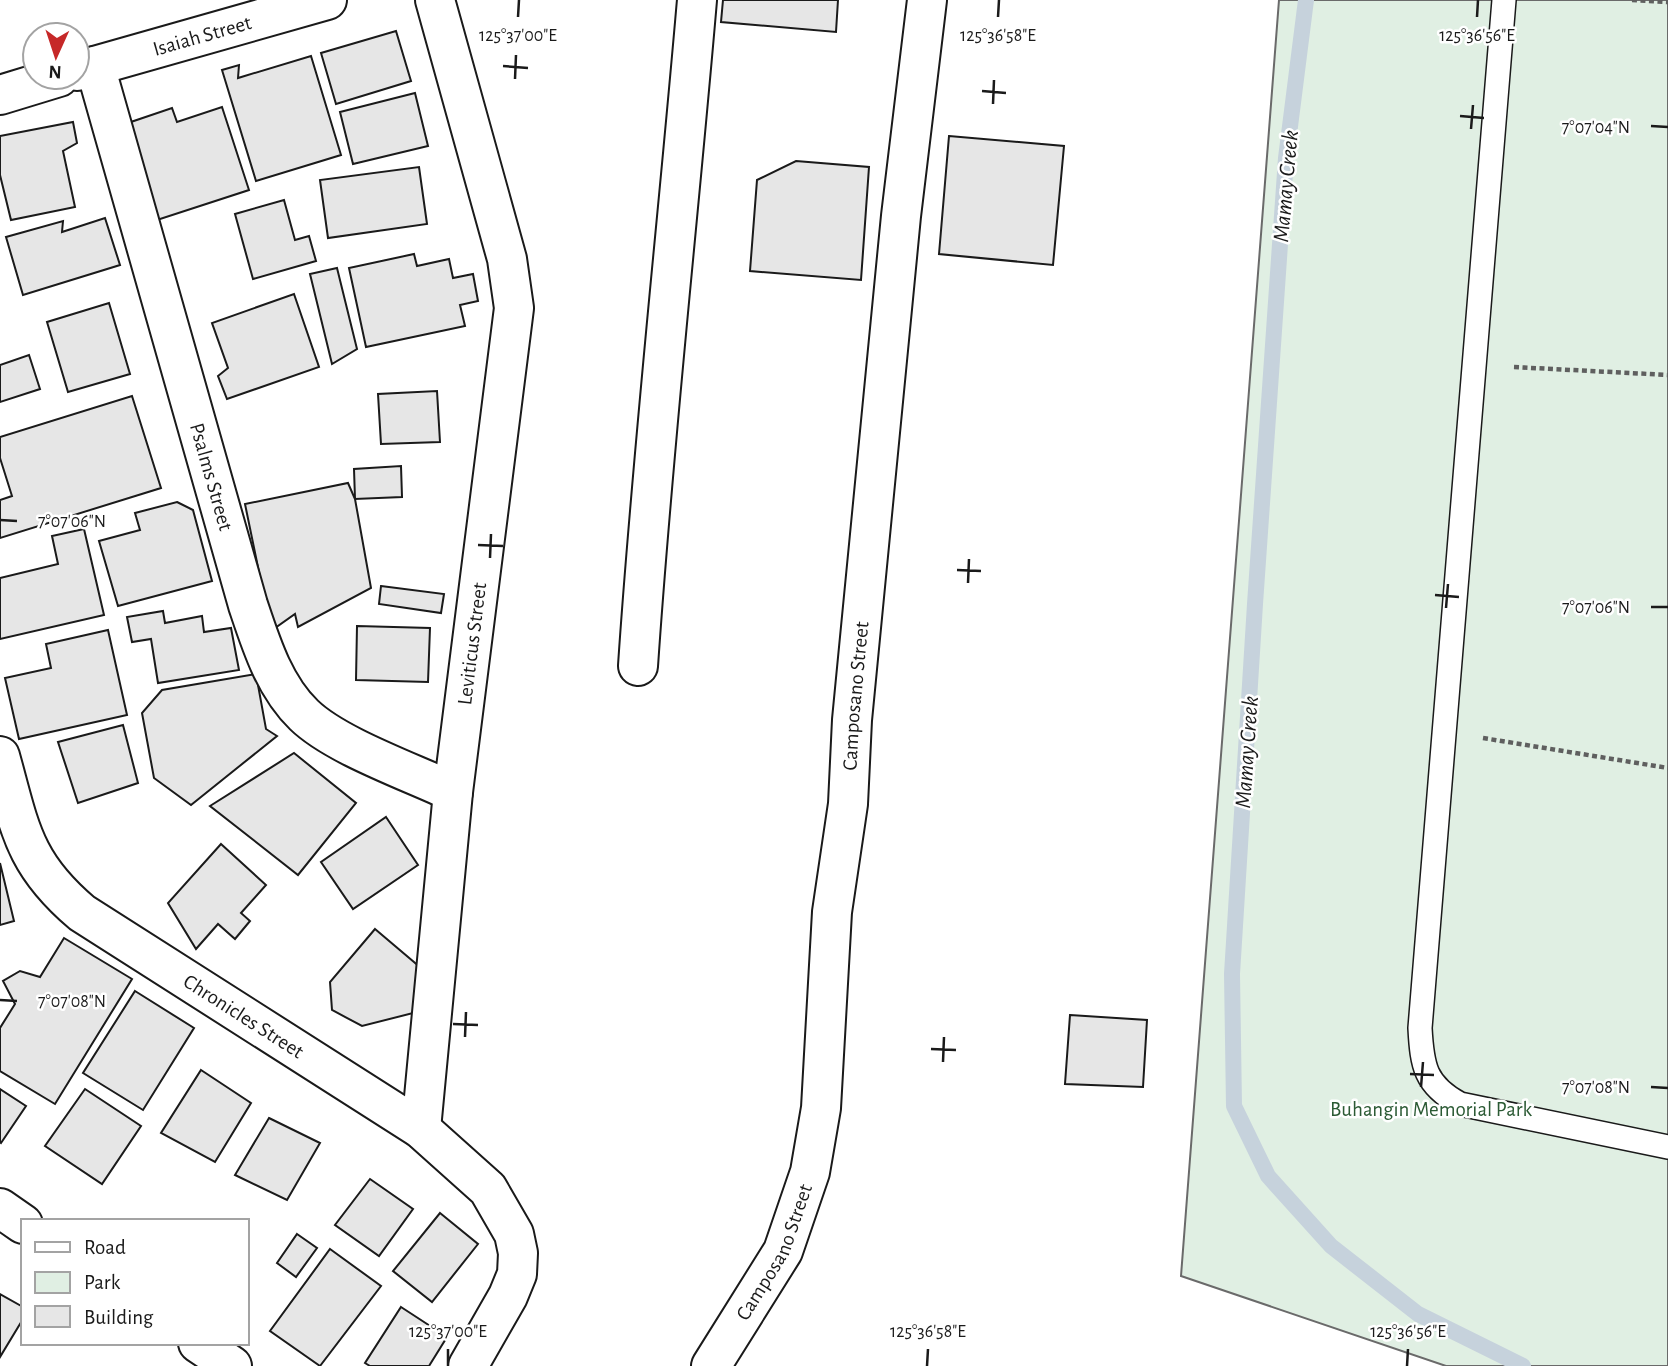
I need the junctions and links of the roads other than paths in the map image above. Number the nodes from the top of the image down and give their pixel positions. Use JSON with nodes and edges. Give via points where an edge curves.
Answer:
{"nodes":[{"id":1,"x":327,"y":0,"type":"edge"},
{"id":2,"x":435,"y":0,"type":"edge"},
{"id":3,"x":697,"y":0,"type":"edge"},
{"id":4,"x":927,"y":0,"type":"edge"},
{"id":5,"x":1504,"y":0,"type":"edge"},
{"id":6,"x":91,"y":68,"type":"edge"},
{"id":7,"x":91,"y":86,"type":"edge"},
{"id":8,"x":21,"y":89,"type":"edge"},
{"id":9,"x":0,"y":95,"type":"edge"},
{"id":10,"x":638,"y":666,"type":"dead end"},
{"id":11,"x":0,"y":757,"type":"edge"},
{"id":12,"x":453,"y":792,"type":"junction"},
{"id":13,"x":421,"y":1129,"type":"junction"},
{"id":14,"x":1668,"y":1147,"type":"edge"},
{"id":15,"x":0,"y":1208,"type":"edge"},
{"id":16,"x":21,"y":1223,"type":"edge"},
{"id":17,"x":201,"y":1345,"type":"edge"},
{"id":18,"x":232,"y":1366,"type":"edge"},
{"id":19,"x":468,"y":1366,"type":"edge"},
{"id":20,"x":711,"y":1366,"type":"edge"}],
"edges":[{"from":1,"to":6,"type":"street","name":"Isaiah Street"},
{"from":2,"to":12,"type":"street","name":"Leviticus Street","via":[[507,259],[514,308]]},
{"from":3,"to":10,"type":"street","via":[[651,474]]},
{"from":4,"to":20,"type":"street","name":"Camposano Street","via":[[901,216],[852,720],[848,804],[832,912],[821,1108],[810,1172],[783,1251]]},
{"from":5,"to":14,"type":"lane","via":[[1421,1051],[1439,1092],[1460,1104]]},
{"from":7,"to":12,"type":"street","name":"Psalms Street","via":[[248,605],[282,687],[305,716],[343,741]]},
{"from":8,"to":9,"type":"street"},
{"from":11,"to":13,"type":"street","name":"Chronicles Street","via":[[26,844],[55,890],[82,913]]},
{"from":12,"to":13,"type":"street","name":"Leviticus Street"},
{"from":13,"to":19,"type":"street","name":"Chronicles Street","via":[[488,1189],[514,1234],[518,1253],[517,1275],[508,1297]]},
{"from":15,"to":16,"type":"street"},
{"from":17,"to":18,"type":"street"}]}
